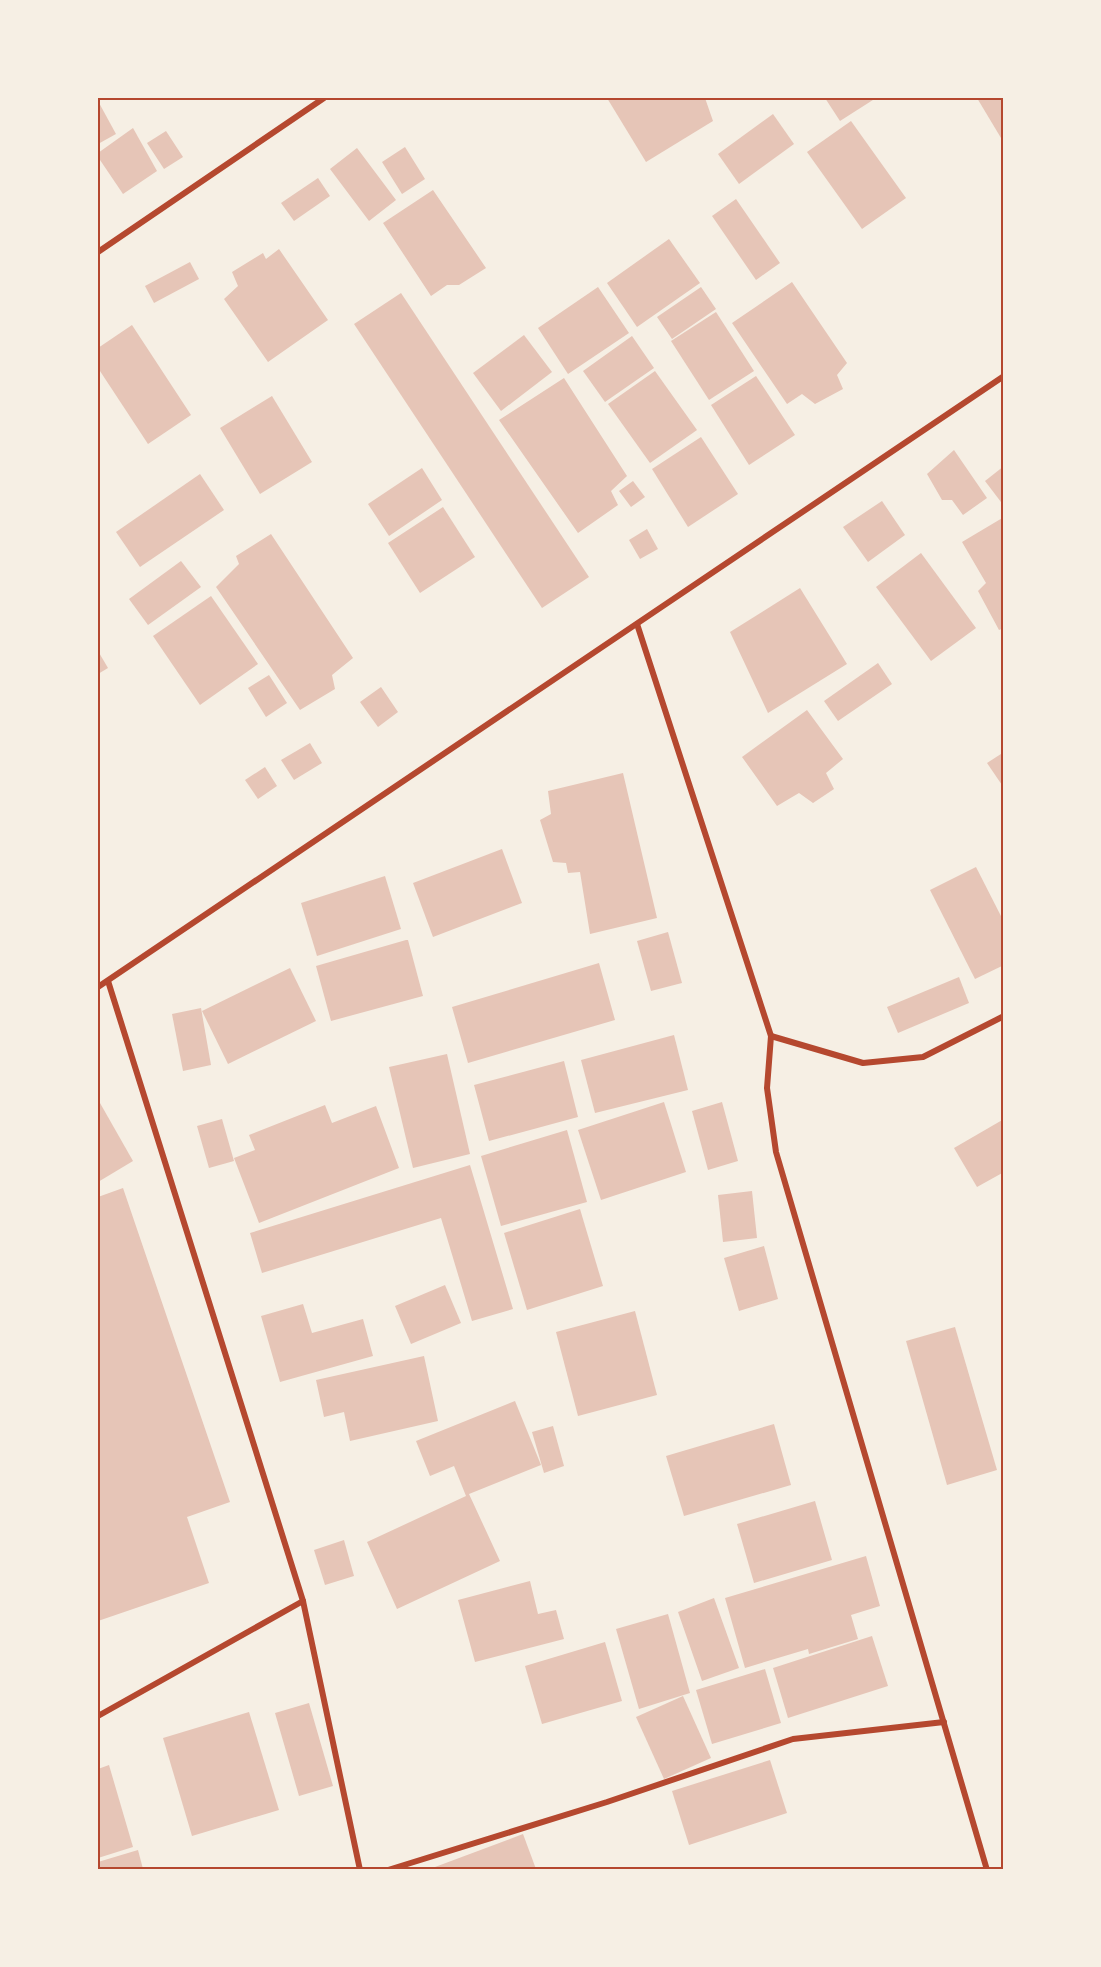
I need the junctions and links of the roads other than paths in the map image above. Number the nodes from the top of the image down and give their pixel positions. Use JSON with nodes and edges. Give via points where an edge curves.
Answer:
{"nodes":[{"id":1,"x":324,"y":98,"type":"edge"},
{"id":2,"x":98,"y":252,"type":"edge"},
{"id":3,"x":1004,"y":376,"type":"edge"},
{"id":4,"x":637,"y":624,"type":"junction"},
{"id":5,"x":108,"y":981,"type":"junction"},
{"id":6,"x":98,"y":987,"type":"edge"},
{"id":7,"x":1004,"y":1016,"type":"edge"},
{"id":8,"x":771,"y":1036,"type":"junction"},
{"id":9,"x":303,"y":1601,"type":"junction"},
{"id":10,"x":98,"y":1716,"type":"edge"},
{"id":11,"x":944,"y":1722,"type":"junction"},
{"id":12,"x":360,"y":1869,"type":"edge"},
{"id":13,"x":388,"y":1869,"type":"edge"},
{"id":14,"x":987,"y":1869,"type":"edge"}],
"edges":[{"from":1,"to":2,"type":"street"},
{"from":3,"to":4,"type":"street"},
{"from":4,"to":5,"type":"street"},
{"from":4,"to":8,"type":"street"},
{"from":5,"to":6,"type":"street"},
{"from":5,"to":9,"type":"street"},
{"from":7,"to":8,"type":"street","via":[[923,1057],[863,1063]]},
{"from":8,"to":11,"type":"street","via":[[767,1088],[776,1152]]},
{"from":9,"to":10,"type":"street"},
{"from":9,"to":12,"type":"street"},
{"from":11,"to":13,"type":"street","via":[[794,1739]]},
{"from":11,"to":14,"type":"street"}]}
